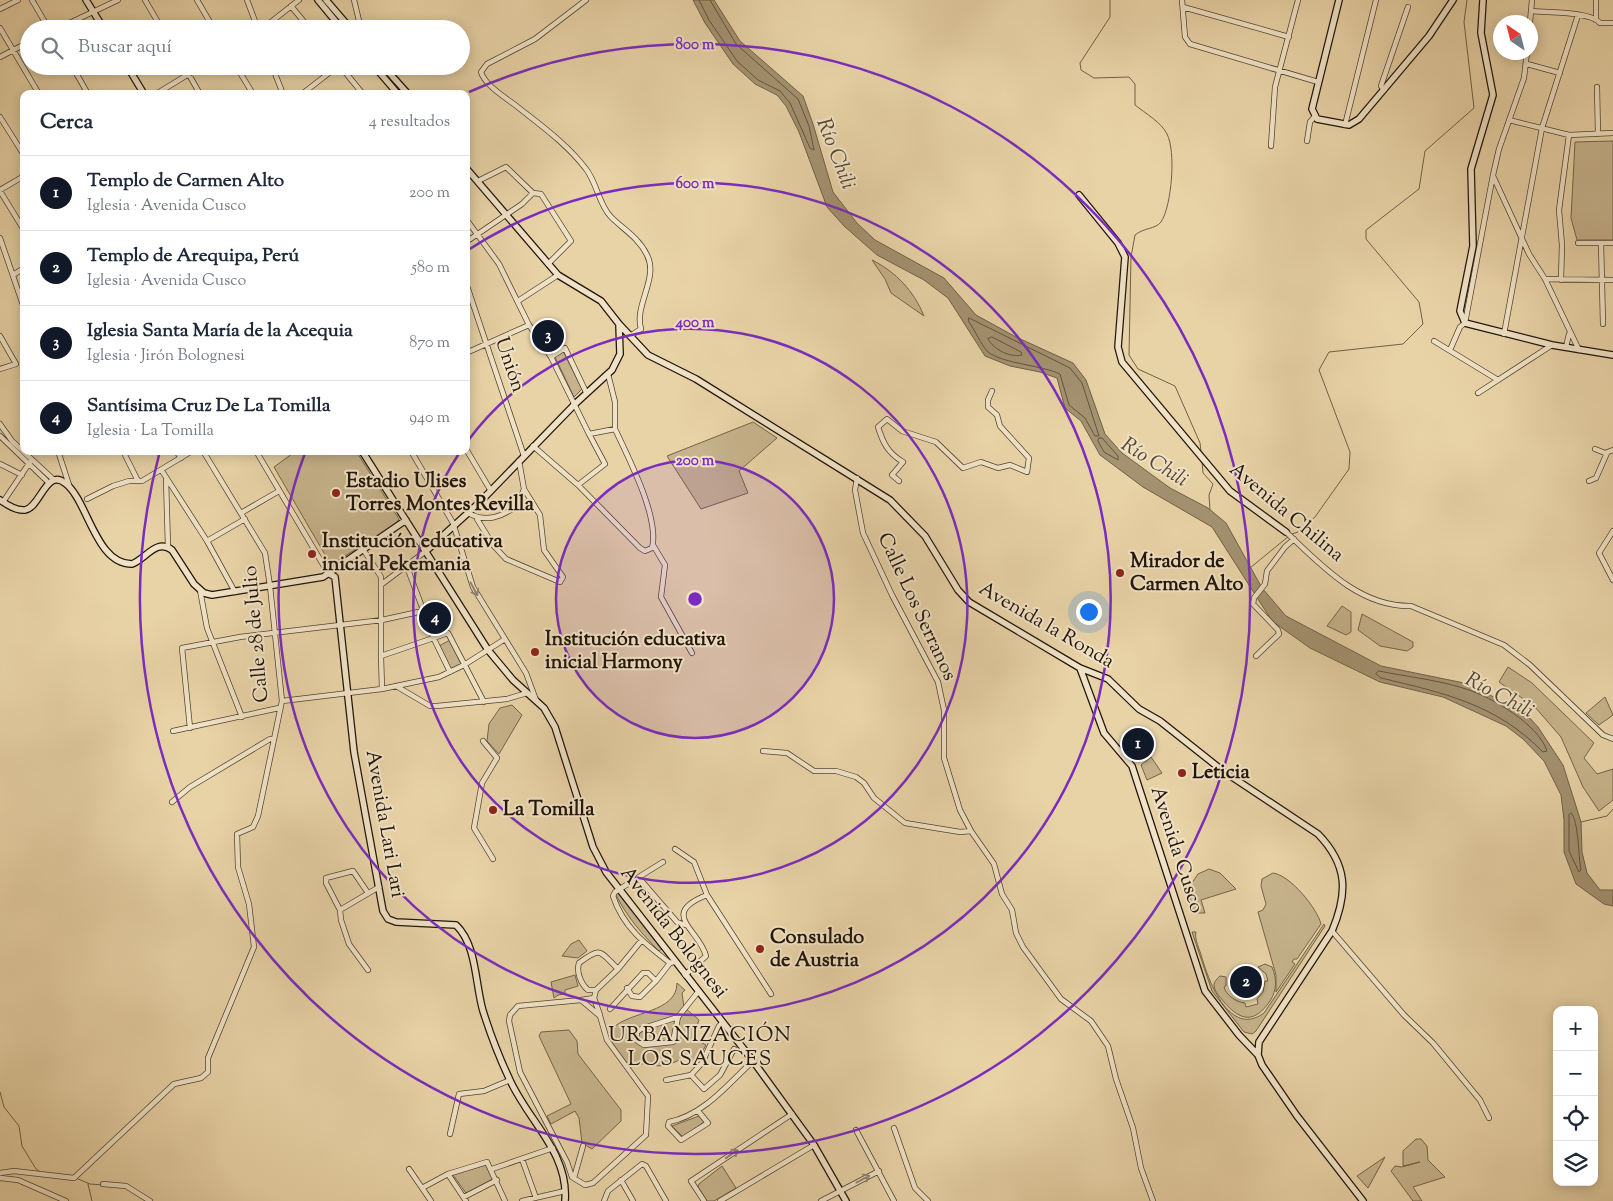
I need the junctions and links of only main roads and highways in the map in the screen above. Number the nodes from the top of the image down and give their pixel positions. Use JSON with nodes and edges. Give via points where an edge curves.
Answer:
{"nodes":[{"id":1,"x":86,"y":0,"type":"edge"},
{"id":2,"x":318,"y":0,"type":"edge"},
{"id":3,"x":326,"y":0,"type":"edge"},
{"id":4,"x":1339,"y":0,"type":"edge"},
{"id":5,"x":1453,"y":0,"type":"edge"},
{"id":6,"x":1483,"y":0,"type":"edge"},
{"id":7,"x":98,"y":20,"type":"edge"},
{"id":8,"x":335,"y":20,"type":"edge"},
{"id":9,"x":343,"y":20,"type":"edge"},
{"id":10,"x":132,"y":75,"type":"edge"},
{"id":11,"x":382,"y":75,"type":"edge"},
{"id":12,"x":391,"y":75,"type":"edge"},
{"id":13,"x":142,"y":90,"type":"edge"},
{"id":14,"x":395,"y":90,"type":"edge"},
{"id":15,"x":404,"y":90,"type":"edge"},
{"id":16,"x":470,"y":172,"type":"edge"},
{"id":17,"x":1079,"y":195,"type":"dead end"},
{"id":18,"x":619,"y":324,"type":"junction"},
{"id":19,"x":630,"y":336,"type":"junction"},
{"id":20,"x":619,"y":340,"type":"junction"},
{"id":21,"x":1613,"y":355,"type":"edge"},
{"id":22,"x":365,"y":455,"type":"edge"},
{"id":23,"x":1,"y":501,"type":"edge"},
{"id":24,"x":406,"y":520,"type":"junction"},
{"id":25,"x":1291,"y":536,"type":"road end"},
{"id":26,"x":426,"y":551,"type":"junction"},
{"id":27,"x":328,"y":573,"type":"junction"},
{"id":28,"x":1080,"y":668,"type":"junction"},
{"id":29,"x":1096,"y":674,"type":"junction"},
{"id":30,"x":1087,"y":685,"type":"junction"},
{"id":31,"x":1245,"y":1041,"type":"junction"},
{"id":32,"x":1259,"y":1042,"type":"junction"},
{"id":33,"x":1258,"y":1055,"type":"junction"},
{"id":34,"x":564,"y":1201,"type":"edge"},
{"id":35,"x":846,"y":1201,"type":"edge"},
{"id":36,"x":1363,"y":1201,"type":"edge"}],
"edges":[{"from":1,"to":7,"type":"main road"},
{"from":2,"to":8,"type":"main road"},
{"from":3,"to":9,"type":"main road"},
{"from":4,"to":5,"type":"main road","via":[[1312,109],[1315,116],[1345,125],[1356,122],[1384,90],[1430,36]]},
{"from":6,"to":21,"type":"main road","via":[[1481,33],[1493,95],[1471,169],[1473,246],[1461,318],[1465,323],[1504,334]]},
{"from":10,"to":13,"type":"main road"},
{"from":11,"to":14,"type":"main road"},
{"from":12,"to":15,"type":"main road"},
{"from":16,"to":18,"type":"main road","name":"Avenida la Ronda","via":[[558,275],[602,301]]},
{"from":17,"to":25,"type":"main road","name":"Avenida Chilina","via":[[1118,242],[1124,257],[1118,347],[1122,362],[1230,491]]},
{"from":18,"to":19,"type":"main road","name":"Avenida la Ronda"},
{"from":18,"to":20,"type":"main road"},
{"from":19,"to":20,"type":"main road"},
{"from":19,"to":28,"type":"main road","name":"Avenida la Ronda","via":[[648,355],[696,379],[890,500],[925,536],[964,598]]},
{"from":20,"to":26,"type":"main road","via":[[620,354],[608,374]]},
{"from":22,"to":24,"type":"main road","name":"Avenida Bolognesi"},
{"from":23,"to":27,"type":"main road","via":[[17,509],[28,509],[52,482],[64,482],[104,547],[115,559],[132,564],[156,548],[168,547],[200,590],[212,595],[320,578]]},
{"from":24,"to":26,"type":"main road","name":"Avenida Bolognesi"},
{"from":24,"to":27,"type":"main road"},
{"from":26,"to":35,"type":"main road","name":"Avenida Bolognesi","via":[[488,650],[544,708],[555,727],[593,847],[606,872],[672,962],[792,1114]]},
{"from":27,"to":34,"type":"main road","name":"Avenida Lari Lari","via":[[335,577],[354,752],[383,910],[388,919],[396,922],[456,925],[466,934],[483,1011],[510,1080],[553,1148],[562,1171],[566,1191]]},
{"from":28,"to":29,"type":"main road","name":"Avenida la Ronda"},
{"from":28,"to":30,"type":"main road","name":"Avenida Cusco"},
{"from":29,"to":30,"type":"main road"},
{"from":29,"to":32,"type":"main road","name":"Avenida la Ronda","via":[[1108,679],[1138,708],[1160,721],[1223,771],[1318,834],[1329,845],[1342,871],[1343,890],[1332,931]]},
{"from":30,"to":31,"type":"main road","name":"Avenida Cusco","via":[[1104,732],[1132,766],[1205,990]]},
{"from":31,"to":32,"type":"main road"},
{"from":31,"to":33,"type":"main road","name":"Avenida Cusco"},
{"from":32,"to":33,"type":"main road","name":"Avenida la Ronda"},
{"from":33,"to":36,"type":"main road","name":"Avenida Cusco","via":[[1297,1116]]}]}
